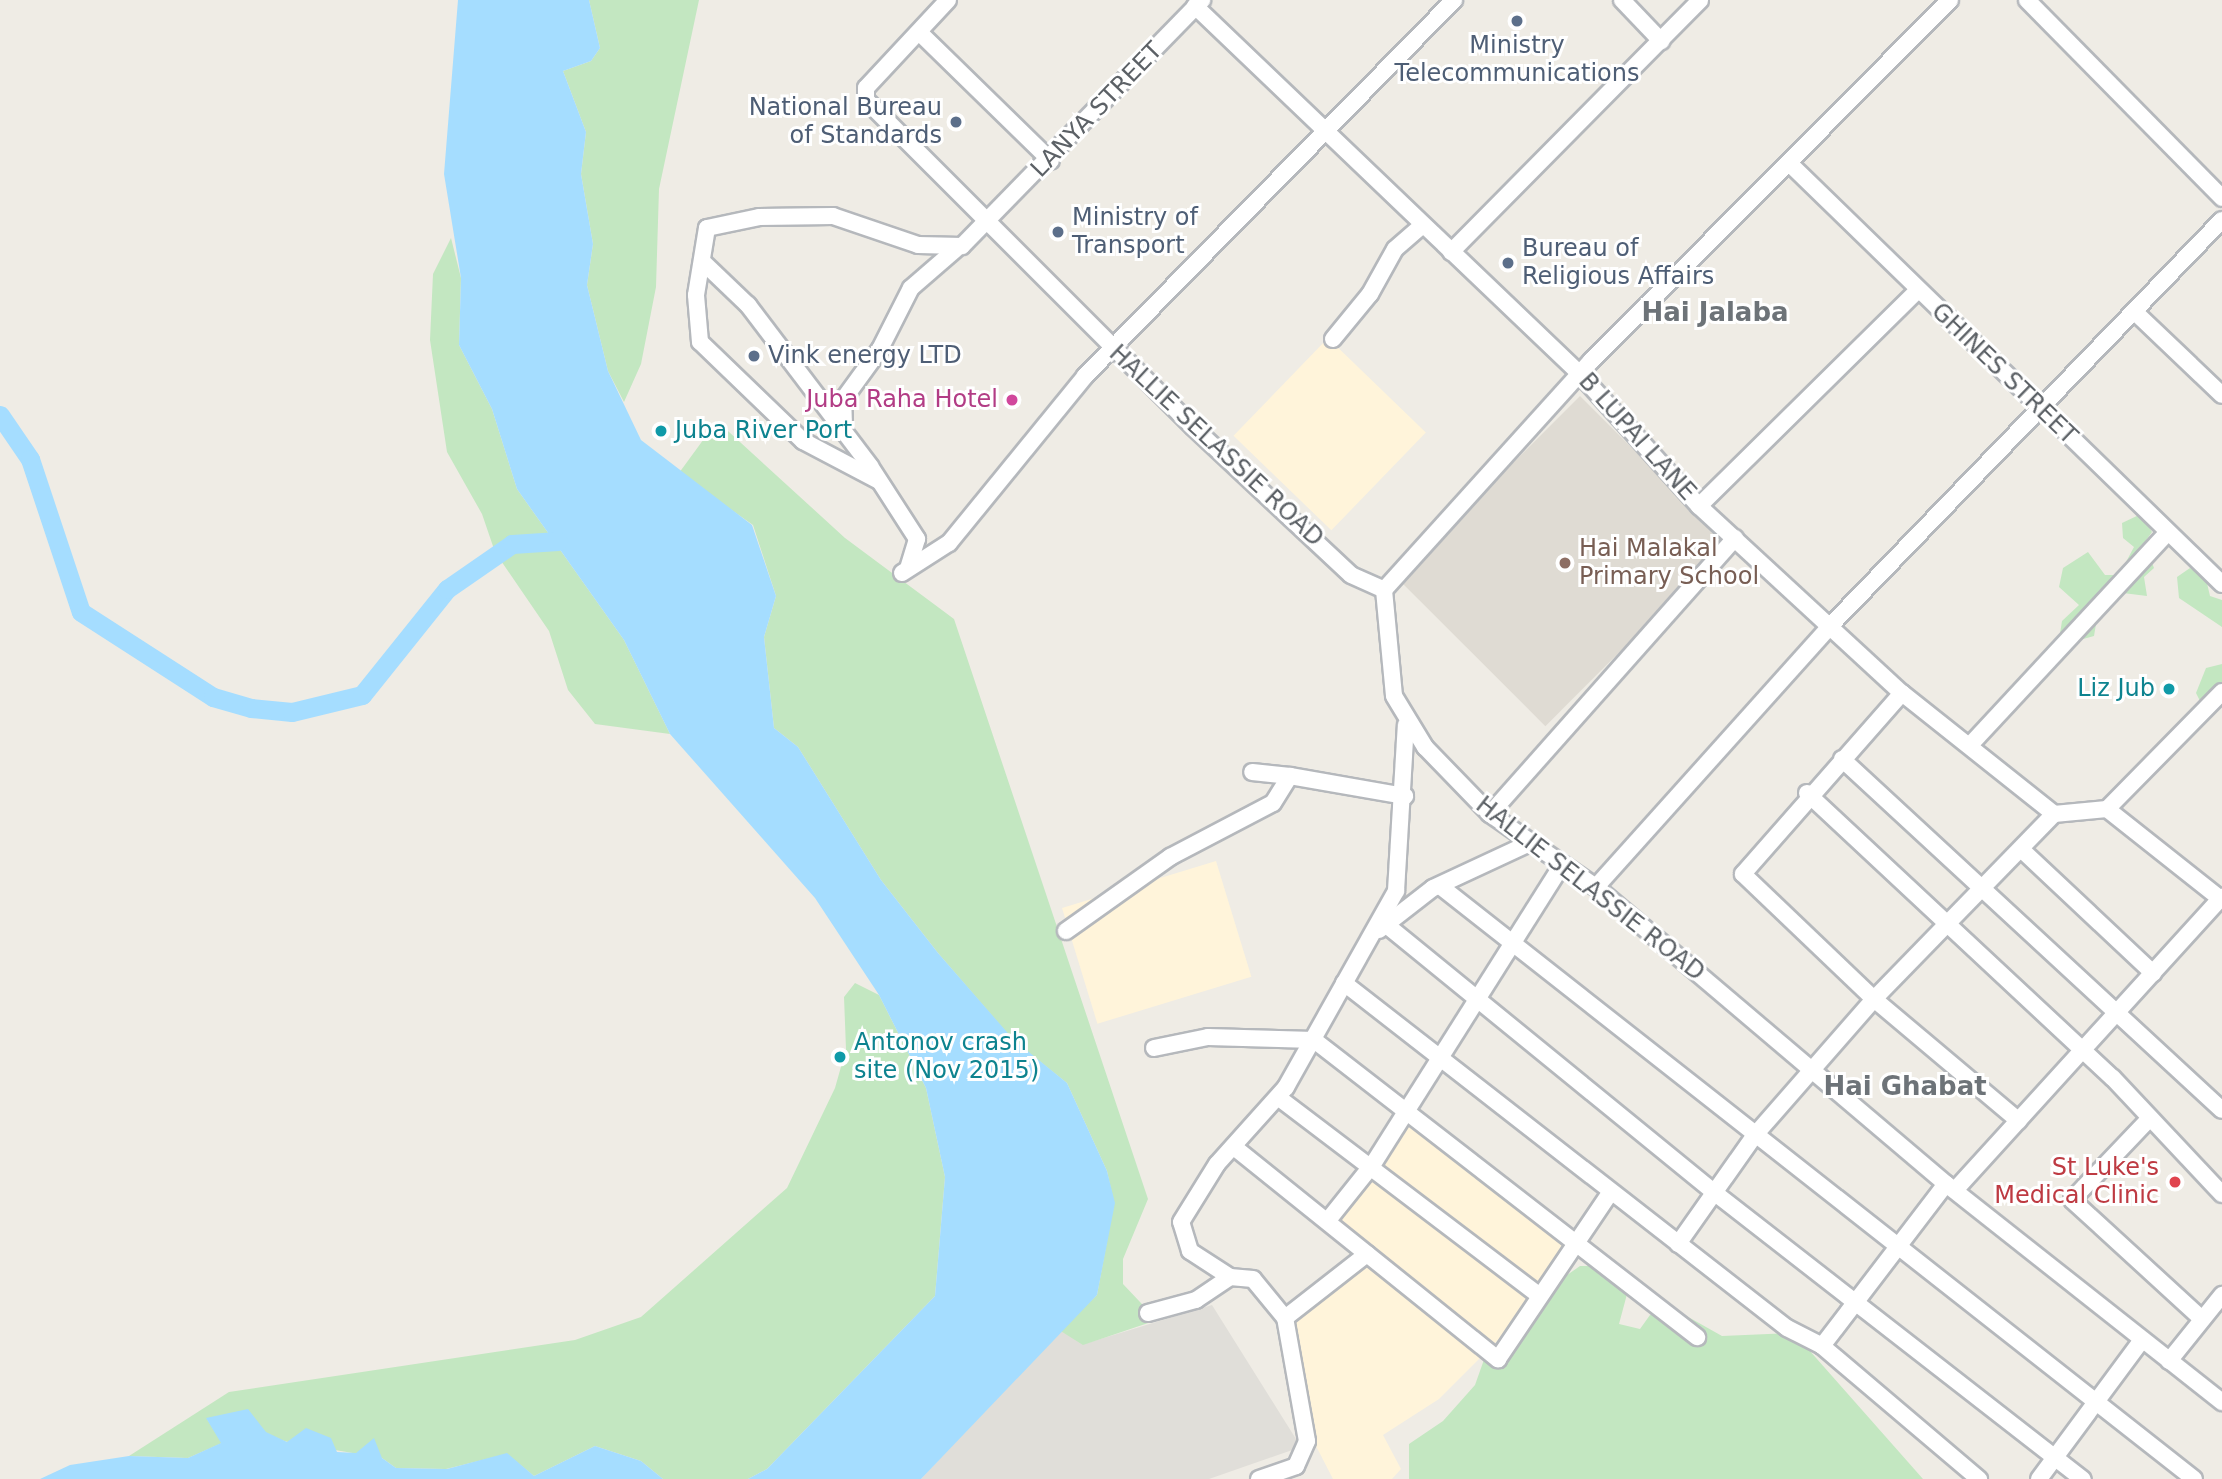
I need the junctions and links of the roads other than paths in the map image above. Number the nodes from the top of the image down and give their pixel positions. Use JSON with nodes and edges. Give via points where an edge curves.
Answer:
{"nodes":[{"id":1,"x":1454,"y":0,"type":"edge"},
{"id":2,"x":1622,"y":0,"type":"edge"},
{"id":3,"x":1700,"y":0,"type":"edge"},
{"id":4,"x":1950,"y":0,"type":"edge"},
{"id":5,"x":2026,"y":0,"type":"edge"},
{"id":6,"x":944,"y":1,"type":"edge"},
{"id":7,"x":1199,"y":3,"type":"edge"},
{"id":8,"x":922,"y":35,"type":"junction"},
{"id":9,"x":1661,"y":41,"type":"junction"},
{"id":10,"x":1324,"y":128,"type":"junction"},
{"id":11,"x":1051,"y":161,"type":"junction"},
{"id":12,"x":1789,"y":163,"type":"junction"},
{"id":13,"x":2222,"y":198,"type":"edge"},
{"id":14,"x":992,"y":220,"type":"junction"},
{"id":15,"x":2222,"y":220,"type":"edge"},
{"id":16,"x":1423,"y":225,"type":"junction"},
{"id":17,"x":956,"y":248,"type":"junction"},
{"id":18,"x":1451,"y":252,"type":"junction"},
{"id":19,"x":704,"y":263,"type":"junction"},
{"id":20,"x":1917,"y":291,"type":"junction"},
{"id":21,"x":2137,"y":314,"type":"junction"},
{"id":22,"x":1333,"y":339,"type":"dead end"},
{"id":23,"x":1114,"y":349,"type":"junction"},
{"id":24,"x":1580,"y":374,"type":"junction"},
{"id":25,"x":2222,"y":395,"type":"edge"},
{"id":26,"x":2042,"y":410,"type":"junction"},
{"id":27,"x":844,"y":429,"type":"junction"},
{"id":28,"x":879,"y":481,"type":"junction"},
{"id":29,"x":1699,"y":506,"type":"junction"},
{"id":30,"x":2168,"y":532,"type":"junction"},
{"id":31,"x":1735,"y":538,"type":"junction"},
{"id":32,"x":2222,"y":584,"type":"edge"},
{"id":33,"x":1384,"y":590,"type":"junction"},
{"id":34,"x":1830,"y":626,"type":"junction"},
{"id":35,"x":2222,"y":692,"type":"edge"},
{"id":36,"x":1902,"y":693,"type":"junction"},
{"id":37,"x":1406,"y":725,"type":"junction"},
{"id":38,"x":1971,"y":744,"type":"junction"},
{"id":39,"x":1842,"y":760,"type":"junction"},
{"id":40,"x":1252,"y":772,"type":"dead end"},
{"id":41,"x":1290,"y":776,"type":"junction"},
{"id":42,"x":1807,"y":793,"type":"junction"},
{"id":43,"x":1405,"y":796,"type":"junction"},
{"id":44,"x":2107,"y":809,"type":"junction"},
{"id":45,"x":1490,"y":814,"type":"junction"},
{"id":46,"x":2054,"y":814,"type":"junction"},
{"id":47,"x":1532,"y":842,"type":"junction"},
{"id":48,"x":2022,"y":850,"type":"junction"},
{"id":49,"x":1562,"y":865,"type":"junction"},
{"id":50,"x":1440,"y":886,"type":"junction"},
{"id":51,"x":1596,"y":887,"type":"junction"},
{"id":52,"x":1985,"y":889,"type":"junction"},
{"id":53,"x":2222,"y":899,"type":"edge"},
{"id":54,"x":1384,"y":923,"type":"junction"},
{"id":55,"x":1946,"y":927,"type":"junction"},
{"id":56,"x":1066,"y":931,"type":"dead end"},
{"id":57,"x":1512,"y":943,"type":"junction"},
{"id":58,"x":1360,"y":954,"type":"junction"},
{"id":59,"x":2153,"y":974,"type":"junction"},
{"id":60,"x":1344,"y":983,"type":"junction"},
{"id":61,"x":1474,"y":999,"type":"junction"},
{"id":62,"x":1874,"y":999,"type":"junction"},
{"id":63,"x":2119,"y":1010,"type":"junction"},
{"id":64,"x":1314,"y":1040,"type":"junction"},
{"id":65,"x":1154,"y":1048,"type":"dead end"},
{"id":66,"x":2084,"y":1052,"type":"junction"},
{"id":67,"x":1438,"y":1054,"type":"junction"},
{"id":68,"x":1813,"y":1070,"type":"junction"},
{"id":69,"x":1279,"y":1098,"type":"junction"},
{"id":70,"x":2222,"y":1110,"type":"edge"},
{"id":71,"x":1406,"y":1112,"type":"junction"},
{"id":72,"x":2150,"y":1118,"type":"junction"},
{"id":73,"x":2019,"y":1121,"type":"junction"},
{"id":74,"x":1755,"y":1135,"type":"junction"},
{"id":75,"x":1234,"y":1147,"type":"junction"},
{"id":76,"x":1373,"y":1164,"type":"junction"},
{"id":77,"x":1951,"y":1187,"type":"junction"},
{"id":78,"x":1610,"y":1193,"type":"junction"},
{"id":79,"x":1715,"y":1193,"type":"junction"},
{"id":80,"x":2222,"y":1194,"type":"edge"},
{"id":81,"x":1329,"y":1219,"type":"junction"},
{"id":82,"x":1575,"y":1243,"type":"junction"},
{"id":83,"x":1678,"y":1244,"type":"junction"},
{"id":84,"x":1895,"y":1247,"type":"junction"},
{"id":85,"x":1367,"y":1254,"type":"junction"},
{"id":86,"x":1230,"y":1277,"type":"junction"},
{"id":87,"x":1539,"y":1295,"type":"junction"},
{"id":88,"x":2222,"y":1295,"type":"edge"},
{"id":89,"x":1855,"y":1301,"type":"junction"},
{"id":90,"x":1148,"y":1313,"type":"dead end"},
{"id":91,"x":1285,"y":1318,"type":"junction"},
{"id":92,"x":2202,"y":1319,"type":"junction"},
{"id":93,"x":1697,"y":1337,"type":"dead end"},
{"id":94,"x":2142,"y":1340,"type":"junction"},
{"id":95,"x":1822,"y":1346,"type":"junction"},
{"id":96,"x":2169,"y":1361,"type":"junction"},
{"id":97,"x":2222,"y":1402,"type":"edge"},
{"id":98,"x":2096,"y":1403,"type":"junction"},
{"id":99,"x":2055,"y":1457,"type":"junction"},
{"id":100,"x":1288,"y":1475,"type":"edge"},
{"id":101,"x":1259,"y":1479,"type":"edge"},
{"id":102,"x":1979,"y":1479,"type":"edge"},
{"id":103,"x":2039,"y":1479,"type":"edge"},
{"id":104,"x":2083,"y":1479,"type":"edge"},
{"id":105,"x":2194,"y":1479,"type":"edge"}],
"edges":[{"from":1,"to":10,"type":"street"},
{"from":2,"to":9,"type":"street"},
{"from":3,"to":9,"type":"street"},
{"from":4,"to":12,"type":"street"},
{"from":5,"to":13,"type":"street"},
{"from":6,"to":8,"type":"street","name":"HALLIE SELASSIE ROAD"},
{"from":7,"to":10,"type":"street","name":"B LUPAI LANE"},
{"from":7,"to":11,"type":"street","name":"LANYA STREET"},
{"from":8,"to":11,"type":"street"},
{"from":8,"to":14,"type":"street","name":"HALLIE SELASSIE ROAD","via":[[866,88],[866,100]]},
{"from":9,"to":18,"type":"street"},
{"from":10,"to":16,"type":"street","name":"B LUPAI LANE"},
{"from":10,"to":23,"type":"street"},
{"from":11,"to":14,"type":"street","name":"LANYA STREET"},
{"from":12,"to":20,"type":"street","name":"GHINES STREET"},
{"from":12,"to":24,"type":"street"},
{"from":14,"to":17,"type":"street","name":"LANYA STREET"},
{"from":14,"to":23,"type":"street","name":"HALLIE SELASSIE ROAD"},
{"from":15,"to":21,"type":"street"},
{"from":16,"to":18,"type":"street","name":"B LUPAI LANE"},
{"from":16,"to":22,"type":"street","via":[[1395,249]]},
{"from":17,"to":19,"type":"street","via":[[918,245],[833,216],[759,216],[709,225]]},
{"from":17,"to":27,"type":"street","name":"LANYA STREET","via":[[911,288],[880,349],[842,400]]},
{"from":18,"to":24,"type":"street","name":"B LUPAI LANE"},
{"from":19,"to":27,"type":"street","via":[[748,305]]},
{"from":19,"to":28,"type":"street","via":[[696,295],[700,342],[803,441]]},
{"from":20,"to":26,"type":"street","name":"GHINES STREET"},
{"from":20,"to":29,"type":"street"},
{"from":21,"to":25,"type":"street"},
{"from":21,"to":26,"type":"street"},
{"from":23,"to":28,"type":"street","via":[[949,543],[902,573],[919,547]]},
{"from":23,"to":33,"type":"street","name":"HALLIE SELASSIE ROAD","via":[[1351,575]]},
{"from":24,"to":29,"type":"street","name":"B LUPAI LANE"},
{"from":24,"to":33,"type":"street"},
{"from":26,"to":30,"type":"street","name":"GHINES STREET"},
{"from":26,"to":34,"type":"street"},
{"from":27,"to":28,"type":"street"},
{"from":29,"to":31,"type":"street","name":"B LUPAI LANE"},
{"from":30,"to":32,"type":"street","name":"GHINES STREET"},
{"from":30,"to":38,"type":"street"},
{"from":31,"to":34,"type":"street","name":"B LUPAI LANE"},
{"from":31,"to":45,"type":"street"},
{"from":33,"to":37,"type":"street","name":"HALLIE SELASSIE ROAD","via":[[1388,671]]},
{"from":34,"to":36,"type":"street","name":"B LUPAI LANE"},
{"from":34,"to":51,"type":"street"},
{"from":35,"to":44,"type":"street"},
{"from":36,"to":38,"type":"street","name":"B LUPAI LANE"},
{"from":36,"to":39,"type":"street"},
{"from":37,"to":43,"type":"street"},
{"from":37,"to":45,"type":"street","name":"HALLIE SELASSIE ROAD"},
{"from":38,"to":46,"type":"street","name":"B LUPAI LANE"},
{"from":39,"to":42,"type":"street"},
{"from":39,"to":52,"type":"street"},
{"from":40,"to":41,"type":"street"},
{"from":41,"to":43,"type":"street"},
{"from":41,"to":56,"type":"street","via":[[1273,803],[1170,858]]},
{"from":42,"to":55,"type":"street"},
{"from":42,"to":62,"type":"street","via":[[1743,874]]},
{"from":43,"to":58,"type":"street","via":[[1396,891]]},
{"from":44,"to":46,"type":"street"},
{"from":44,"to":53,"type":"street"},
{"from":45,"to":47,"type":"street","name":"HALLIE SELASSIE ROAD"},
{"from":46,"to":48,"type":"street"},
{"from":47,"to":49,"type":"street","name":"HALLIE SELASSIE ROAD"},
{"from":47,"to":50,"type":"street"},
{"from":48,"to":52,"type":"street"},
{"from":48,"to":59,"type":"street"},
{"from":49,"to":51,"type":"street","name":"HALLIE SELASSIE ROAD"},
{"from":49,"to":57,"type":"street"},
{"from":50,"to":54,"type":"street"},
{"from":50,"to":57,"type":"street"},
{"from":51,"to":68,"type":"street","name":"HALLIE SELASSIE ROAD"},
{"from":52,"to":55,"type":"street"},
{"from":52,"to":63,"type":"street"},
{"from":53,"to":59,"type":"street"},
{"from":54,"to":58,"type":"street"},
{"from":54,"to":61,"type":"street"},
{"from":55,"to":62,"type":"street"},
{"from":55,"to":66,"type":"street"},
{"from":57,"to":61,"type":"street"},
{"from":57,"to":74,"type":"street"},
{"from":58,"to":60,"type":"street"},
{"from":59,"to":63,"type":"street"},
{"from":60,"to":64,"type":"street"},
{"from":60,"to":67,"type":"street"},
{"from":61,"to":67,"type":"street"},
{"from":61,"to":79,"type":"street"},
{"from":62,"to":68,"type":"street"},
{"from":62,"to":73,"type":"street"},
{"from":63,"to":66,"type":"street"},
{"from":63,"to":70,"type":"street"},
{"from":64,"to":65,"type":"street","via":[[1208,1037]]},
{"from":64,"to":69,"type":"street"},
{"from":64,"to":71,"type":"street"},
{"from":66,"to":72,"type":"street"},
{"from":66,"to":73,"type":"street"},
{"from":67,"to":71,"type":"street"},
{"from":67,"to":78,"type":"street"},
{"from":68,"to":74,"type":"street"},
{"from":68,"to":77,"type":"street","name":"HALLIE SELASSIE ROAD"},
{"from":69,"to":75,"type":"street"},
{"from":69,"to":76,"type":"street"},
{"from":71,"to":76,"type":"street"},
{"from":71,"to":82,"type":"street"},
{"from":72,"to":80,"type":"street"},
{"from":72,"to":92,"type":"street","via":[[2072,1200]]},
{"from":73,"to":77,"type":"street"},
{"from":74,"to":79,"type":"street"},
{"from":74,"to":84,"type":"street"},
{"from":75,"to":81,"type":"street"},
{"from":75,"to":86,"type":"street","via":[[1187,1207],[1180,1234],[1190,1251]]},
{"from":76,"to":81,"type":"street"},
{"from":76,"to":87,"type":"street"},
{"from":77,"to":84,"type":"street"},
{"from":77,"to":94,"type":"street","name":"HALLIE SELASSIE ROAD"},
{"from":78,"to":82,"type":"street"},
{"from":78,"to":83,"type":"street"},
{"from":79,"to":83,"type":"street"},
{"from":79,"to":89,"type":"street"},
{"from":81,"to":85,"type":"street"},
{"from":82,"to":87,"type":"street"},
{"from":82,"to":93,"type":"street"},
{"from":83,"to":95,"type":"street","via":[[1787,1328]]},
{"from":84,"to":89,"type":"street"},
{"from":84,"to":98,"type":"street"},
{"from":85,"to":87,"type":"street","via":[[1498,1359]]},
{"from":85,"to":91,"type":"street"},
{"from":86,"to":90,"type":"street","via":[[1196,1300]]},
{"from":86,"to":91,"type":"street","via":[[1253,1279]]},
{"from":88,"to":92,"type":"street"},
{"from":89,"to":95,"type":"street"},
{"from":89,"to":99,"type":"street"},
{"from":91,"to":100,"type":"street","via":[[1307,1441]]},
{"from":92,"to":96,"type":"street"},
{"from":94,"to":96,"type":"street","name":"HALLIE SELASSIE ROAD"},
{"from":94,"to":98,"type":"street"},
{"from":95,"to":102,"type":"street"},
{"from":96,"to":97,"type":"street","name":"HALLIE SELASSIE ROAD"},
{"from":98,"to":99,"type":"street"},
{"from":98,"to":105,"type":"street"},
{"from":99,"to":103,"type":"street"},
{"from":99,"to":104,"type":"street"},
{"from":100,"to":101,"type":"street"}]}
